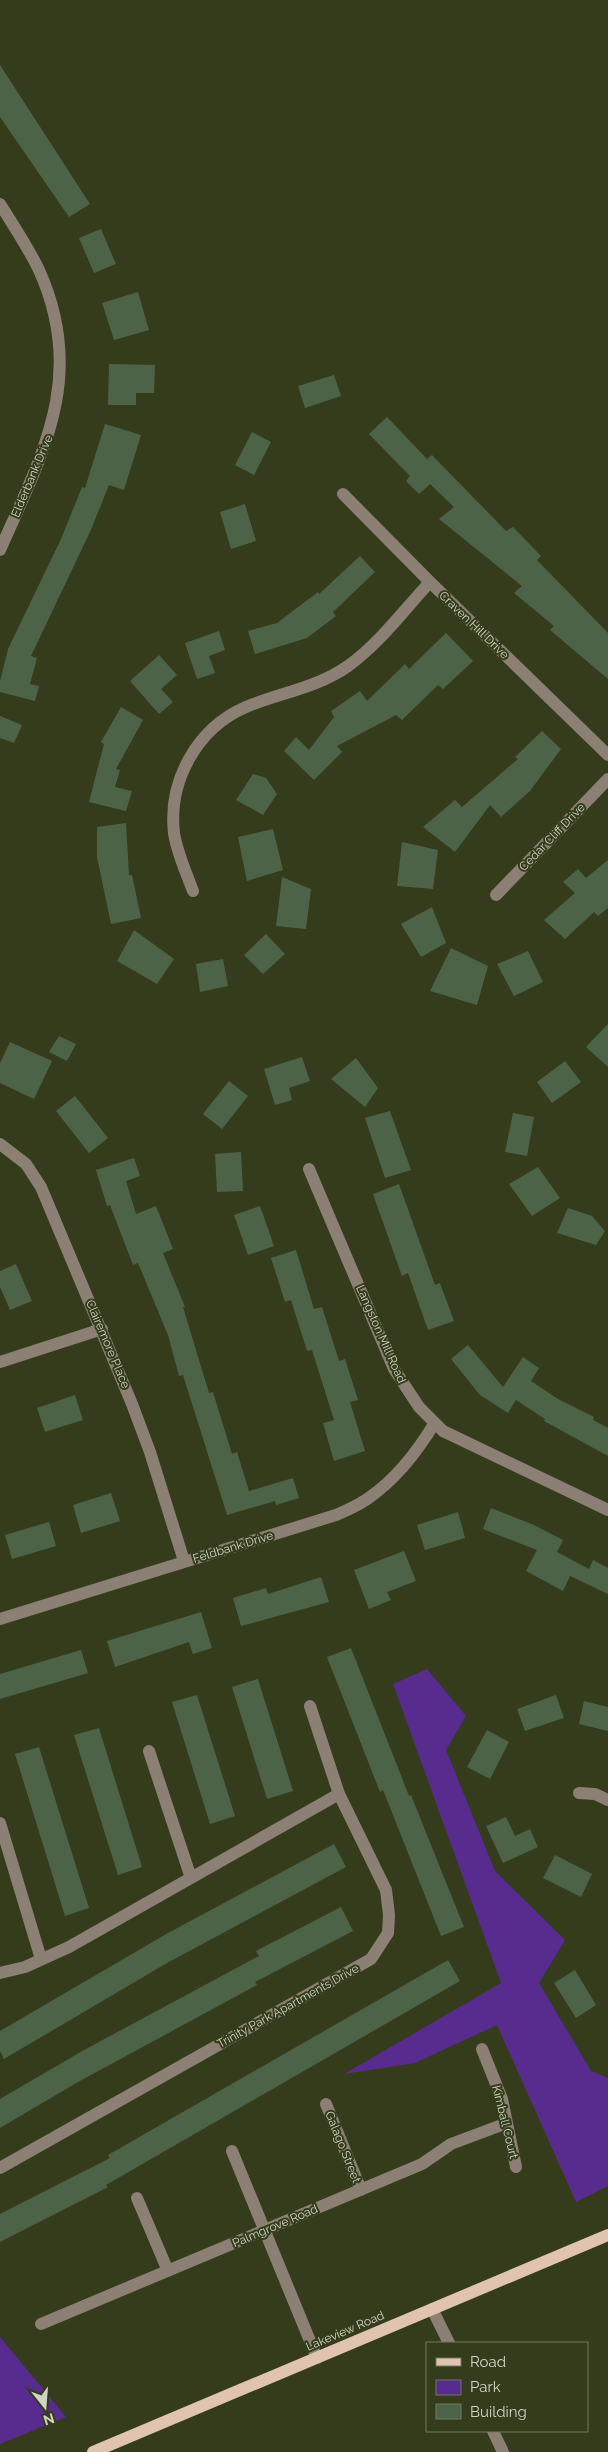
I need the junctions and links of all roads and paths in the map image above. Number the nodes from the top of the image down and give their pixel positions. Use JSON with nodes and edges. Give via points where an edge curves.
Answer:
{"nodes":[{"id":1,"x":0,"y":204,"type":"edge"},
{"id":2,"x":343,"y":494,"type":"dead end"},
{"id":3,"x":0,"y":550,"type":"edge"},
{"id":4,"x":430,"y":582,"type":"junction"},
{"id":5,"x":608,"y":754,"type":"edge"},
{"id":6,"x":608,"y":779,"type":"edge"},
{"id":7,"x":193,"y":891,"type":"dead end"},
{"id":8,"x":496,"y":895,"type":"dead end"},
{"id":9,"x":0,"y":1144,"type":"edge"},
{"id":10,"x":309,"y":1169,"type":"dead end"},
{"id":11,"x":102,"y":1329,"type":"junction"},
{"id":12,"x":0,"y":1362,"type":"edge"},
{"id":13,"x":434,"y":1424,"type":"junction"},
{"id":14,"x":608,"y":1510,"type":"edge"},
{"id":15,"x":184,"y":1561,"type":"junction"},
{"id":16,"x":0,"y":1619,"type":"edge"},
{"id":17,"x":310,"y":1706,"type":"dead end"},
{"id":18,"x":149,"y":1751,"type":"dead end"},
{"id":19,"x":579,"y":1793,"type":"dead end"},
{"id":20,"x":339,"y":1794,"type":"junction"},
{"id":21,"x":608,"y":1800,"type":"edge"},
{"id":22,"x":0,"y":1823,"type":"edge"},
{"id":23,"x":191,"y":1878,"type":"junction"},
{"id":24,"x":42,"y":1959,"type":"junction"},
{"id":25,"x":0,"y":1974,"type":"edge"},
{"id":26,"x":482,"y":2049,"type":"dead end"},
{"id":27,"x":326,"y":2104,"type":"dead end"},
{"id":28,"x":507,"y":2123,"type":"junction"},
{"id":29,"x":232,"y":2151,"type":"dead end"},
{"id":30,"x":516,"y":2167,"type":"dead end"},
{"id":31,"x":0,"y":2168,"type":"edge"},
{"id":32,"x":361,"y":2190,"type":"junction"},
{"id":33,"x":137,"y":2198,"type":"dead end"},
{"id":34,"x":265,"y":2231,"type":"junction"},
{"id":35,"x":608,"y":2235,"type":"edge"},
{"id":36,"x":168,"y":2271,"type":"junction"},
{"id":37,"x":432,"y":2309,"type":"junction"},
{"id":38,"x":41,"y":2324,"type":"dead end"},
{"id":39,"x":449,"y":2342,"type":"edge"},
{"id":40,"x":317,"y":2358,"type":"junction"},
{"id":41,"x":493,"y":2432,"type":"edge"},
{"id":42,"x":93,"y":2452,"type":"edge"},
{"id":43,"x":503,"y":2452,"type":"edge"}],
"edges":[{"from":1,"to":3,"type":"street","name":"Elderbank Drive","via":[[29,251],[48,291],[60,358],[54,421],[41,459]]},
{"from":2,"to":4,"type":"street","name":"Craven Hill Drive"},
{"from":4,"to":5,"type":"street","name":"Craven Hill Drive"},
{"from":4,"to":7,"type":"street","via":[[348,667],[314,684],[245,707],[196,745],[182,772],[173,812],[179,854]]},
{"from":6,"to":8,"type":"street","name":"Cedar Cliff Drive"},
{"from":9,"to":11,"type":"street","name":"Clairemore Place","via":[[26,1164],[41,1187]]},
{"from":10,"to":13,"type":"street","name":"Langston Mill Road","via":[[394,1369]]},
{"from":11,"to":12,"type":"street"},
{"from":11,"to":15,"type":"street","name":"Clairemore Place","via":[[150,1452]]},
{"from":13,"to":14,"type":"street","name":"Langston Mill Road","via":[[460,1440]]},
{"from":13,"to":15,"type":"street","name":"Feldbank Drive","via":[[422,1445],[369,1499],[336,1515]]},
{"from":15,"to":16,"type":"street","name":"Feldbank Drive"},
{"from":17,"to":20,"type":"street","name":"Trinity Park Apartments Drive"},
{"from":18,"to":23,"type":"street"},
{"from":19,"to":21,"type":"street","via":[[595,1794]]},
{"from":20,"to":23,"type":"street"},
{"from":20,"to":31,"type":"street","name":"Trinity Park Apartments Drive","via":[[386,1890],[388,1933],[371,1959]]},
{"from":22,"to":24,"type":"street"},
{"from":23,"to":24,"type":"street"},
{"from":24,"to":25,"type":"street"},
{"from":26,"to":28,"type":"street","name":"Kimball Court","via":[[497,2084]]},
{"from":27,"to":32,"type":"street","name":"Galago Street"},
{"from":28,"to":30,"type":"street","name":"Kimball Court"},
{"from":28,"to":32,"type":"street","name":"Palmgrove Road","via":[[451,2144],[422,2164]]},
{"from":29,"to":34,"type":"street"},
{"from":32,"to":34,"type":"street","name":"Palmgrove Road"},
{"from":33,"to":36,"type":"street"},
{"from":34,"to":36,"type":"street","name":"Palmgrove Road"},
{"from":34,"to":40,"type":"street"},
{"from":35,"to":37,"type":"main road","name":"Lakeview Road"},
{"from":36,"to":38,"type":"street","name":"Palmgrove Road"},
{"from":37,"to":39,"type":"street"},
{"from":37,"to":40,"type":"main road","name":"Lakeview Road"},
{"from":40,"to":42,"type":"main road","name":"Lakeview Road"},
{"from":41,"to":43,"type":"street"}]}
